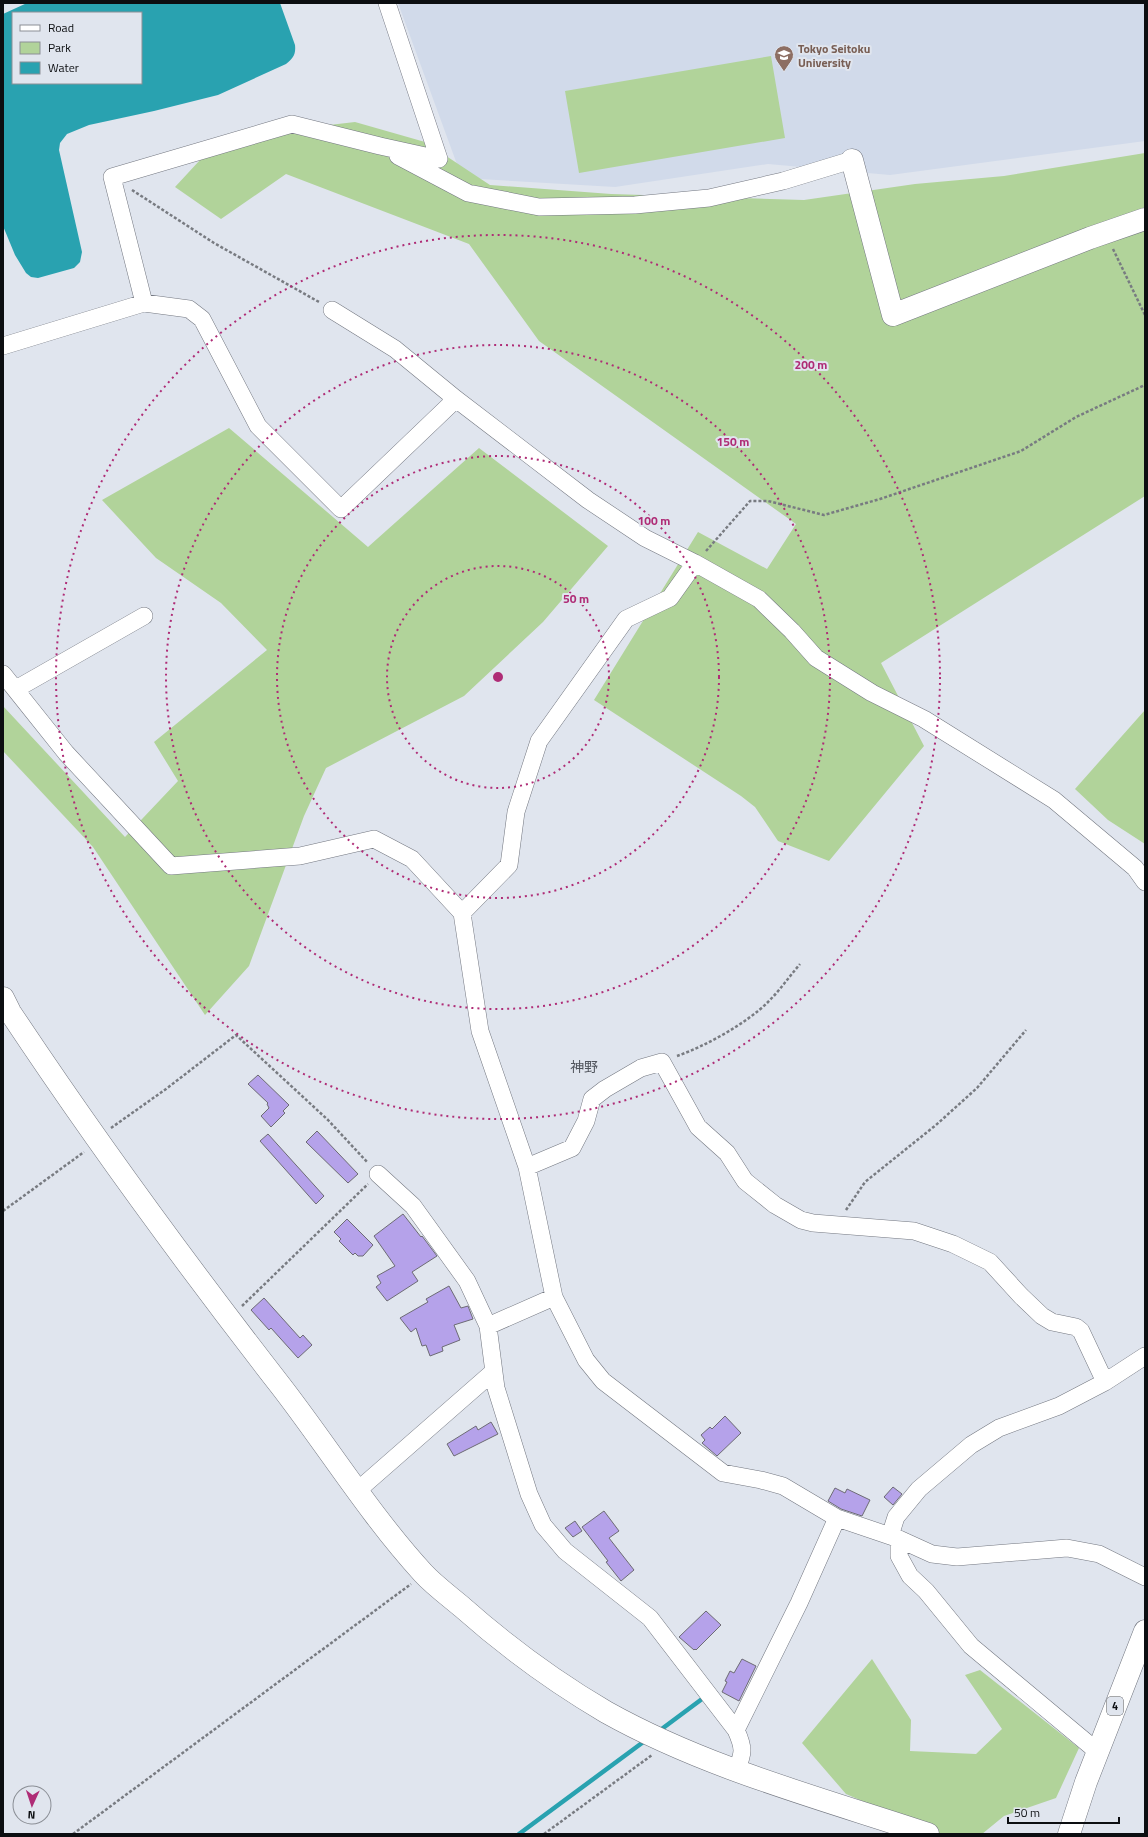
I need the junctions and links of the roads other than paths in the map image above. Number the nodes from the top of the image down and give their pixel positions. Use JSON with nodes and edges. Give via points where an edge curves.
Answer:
{"nodes":[{"id":1,"x":387,"y":3,"type":"edge"},
{"id":2,"x":380,"y":146,"type":"junction"},
{"id":3,"x":852,"y":160,"type":"joint"},
{"id":4,"x":1145,"y":219,"type":"edge"},
{"id":5,"x":144,"y":303,"type":"junction"},
{"id":6,"x":332,"y":310,"type":"road end"},
{"id":7,"x":3,"y":346,"type":"edge"},
{"id":8,"x":456,"y":399,"type":"junction"},
{"id":9,"x":695,"y":564,"type":"junction"},
{"id":10,"x":144,"y":616,"type":"dead end"},
{"id":11,"x":3,"y":674,"type":"edge"},
{"id":12,"x":16,"y":689,"type":"junction"},
{"id":13,"x":1145,"y":882,"type":"edge"},
{"id":14,"x":462,"y":913,"type":"junction"},
{"id":15,"x":3,"y":998,"type":"edge"},
{"id":16,"x":527,"y":1167,"type":"junction"},
{"id":17,"x":378,"y":1174,"type":"road end"},
{"id":18,"x":554,"y":1297,"type":"junction"},
{"id":19,"x":488,"y":1326,"type":"junction"},
{"id":20,"x":1145,"y":1356,"type":"edge"},
{"id":21,"x":493,"y":1372,"type":"junction"},
{"id":22,"x":1105,"y":1382,"type":"junction"},
{"id":23,"x":357,"y":1491,"type":"junction"},
{"id":24,"x":837,"y":1518,"type":"junction"},
{"id":25,"x":894,"y":1538,"type":"junction"},
{"id":26,"x":1145,"y":1576,"type":"edge"},
{"id":27,"x":1145,"y":1631,"type":"edge"},
{"id":28,"x":736,"y":1730,"type":"junction"},
{"id":29,"x":1098,"y":1752,"type":"junction"},
{"id":30,"x":736,"y":1770,"type":"junction"},
{"id":31,"x":928,"y":1834,"type":"edge"},
{"id":32,"x":1069,"y":1834,"type":"edge"}],
"edges":[{"from":1,"to":2,"type":"street","via":[[439,159]]},
{"from":2,"to":3,"type":"street","via":[[468,193],[539,207],[635,205],[709,198]]},
{"from":2,"to":5,"type":"street","via":[[292,124],[112,177]]},
{"from":3,"to":4,"type":"street","via":[[893,314]]},
{"from":5,"to":7,"type":"street"},
{"from":5,"to":8,"type":"street","via":[[189,309],[202,319],[258,426],[341,509]]},
{"from":6,"to":8,"type":"street","via":[[395,349]]},
{"from":8,"to":9,"type":"street","via":[[588,500],[645,538]]},
{"from":9,"to":13,"type":"street","via":[[759,599],[816,658],[872,693],[924,719],[1054,800],[1135,868]]},
{"from":9,"to":14,"type":"street","via":[[670,598],[626,619],[539,741],[516,812],[509,865]]},
{"from":10,"to":12,"type":"street"},
{"from":11,"to":12,"type":"street"},
{"from":12,"to":14,"type":"street","via":[[66,752],[171,866],[300,856],[374,839],[412,859]]},
{"from":14,"to":16,"type":"street","via":[[480,1031]]},
{"from":15,"to":23,"type":"street","via":[[14,1019],[97,1141]]},
{"from":16,"to":18,"type":"street"},
{"from":16,"to":22,"type":"street","via":[[572,1148],[586,1121],[592,1099],[641,1068],[662,1062],[698,1127],[727,1153],[744,1181],[774,1205],[801,1220],[813,1223],[914,1231],[953,1244],[990,1262],[1042,1316],[1052,1322],[1076,1327],[1081,1331]]},
{"from":17,"to":19,"type":"street","via":[[413,1206],[467,1281]]},
{"from":18,"to":19,"type":"street"},
{"from":18,"to":24,"type":"street","via":[[586,1360],[603,1381],[723,1473],[783,1486]]},
{"from":19,"to":21,"type":"street"},
{"from":20,"to":22,"type":"street"},
{"from":21,"to":23,"type":"street"},
{"from":21,"to":28,"type":"street","via":[[519,1464],[543,1525],[565,1551],[650,1618]]},
{"from":22,"to":25,"type":"street","via":[[1059,1406],[999,1428],[971,1445],[919,1489],[896,1517]]},
{"from":23,"to":30,"type":"street","via":[[424,1574],[489,1631],[550,1676],[607,1712],[669,1743]]},
{"from":24,"to":25,"type":"street"},
{"from":24,"to":28,"type":"street","via":[[799,1603]]},
{"from":25,"to":26,"type":"street","via":[[932,1554],[957,1557],[1067,1548],[1099,1554]]},
{"from":25,"to":29,"type":"street","via":[[899,1556],[910,1576],[926,1591],[971,1646]]},
{"from":27,"to":29,"type":"street","number":"4"},
{"from":28,"to":30,"type":"street","via":[[743,1746],[742,1757]]},
{"from":29,"to":32,"type":"street","number":"4"},
{"from":30,"to":31,"type":"street"}]}
